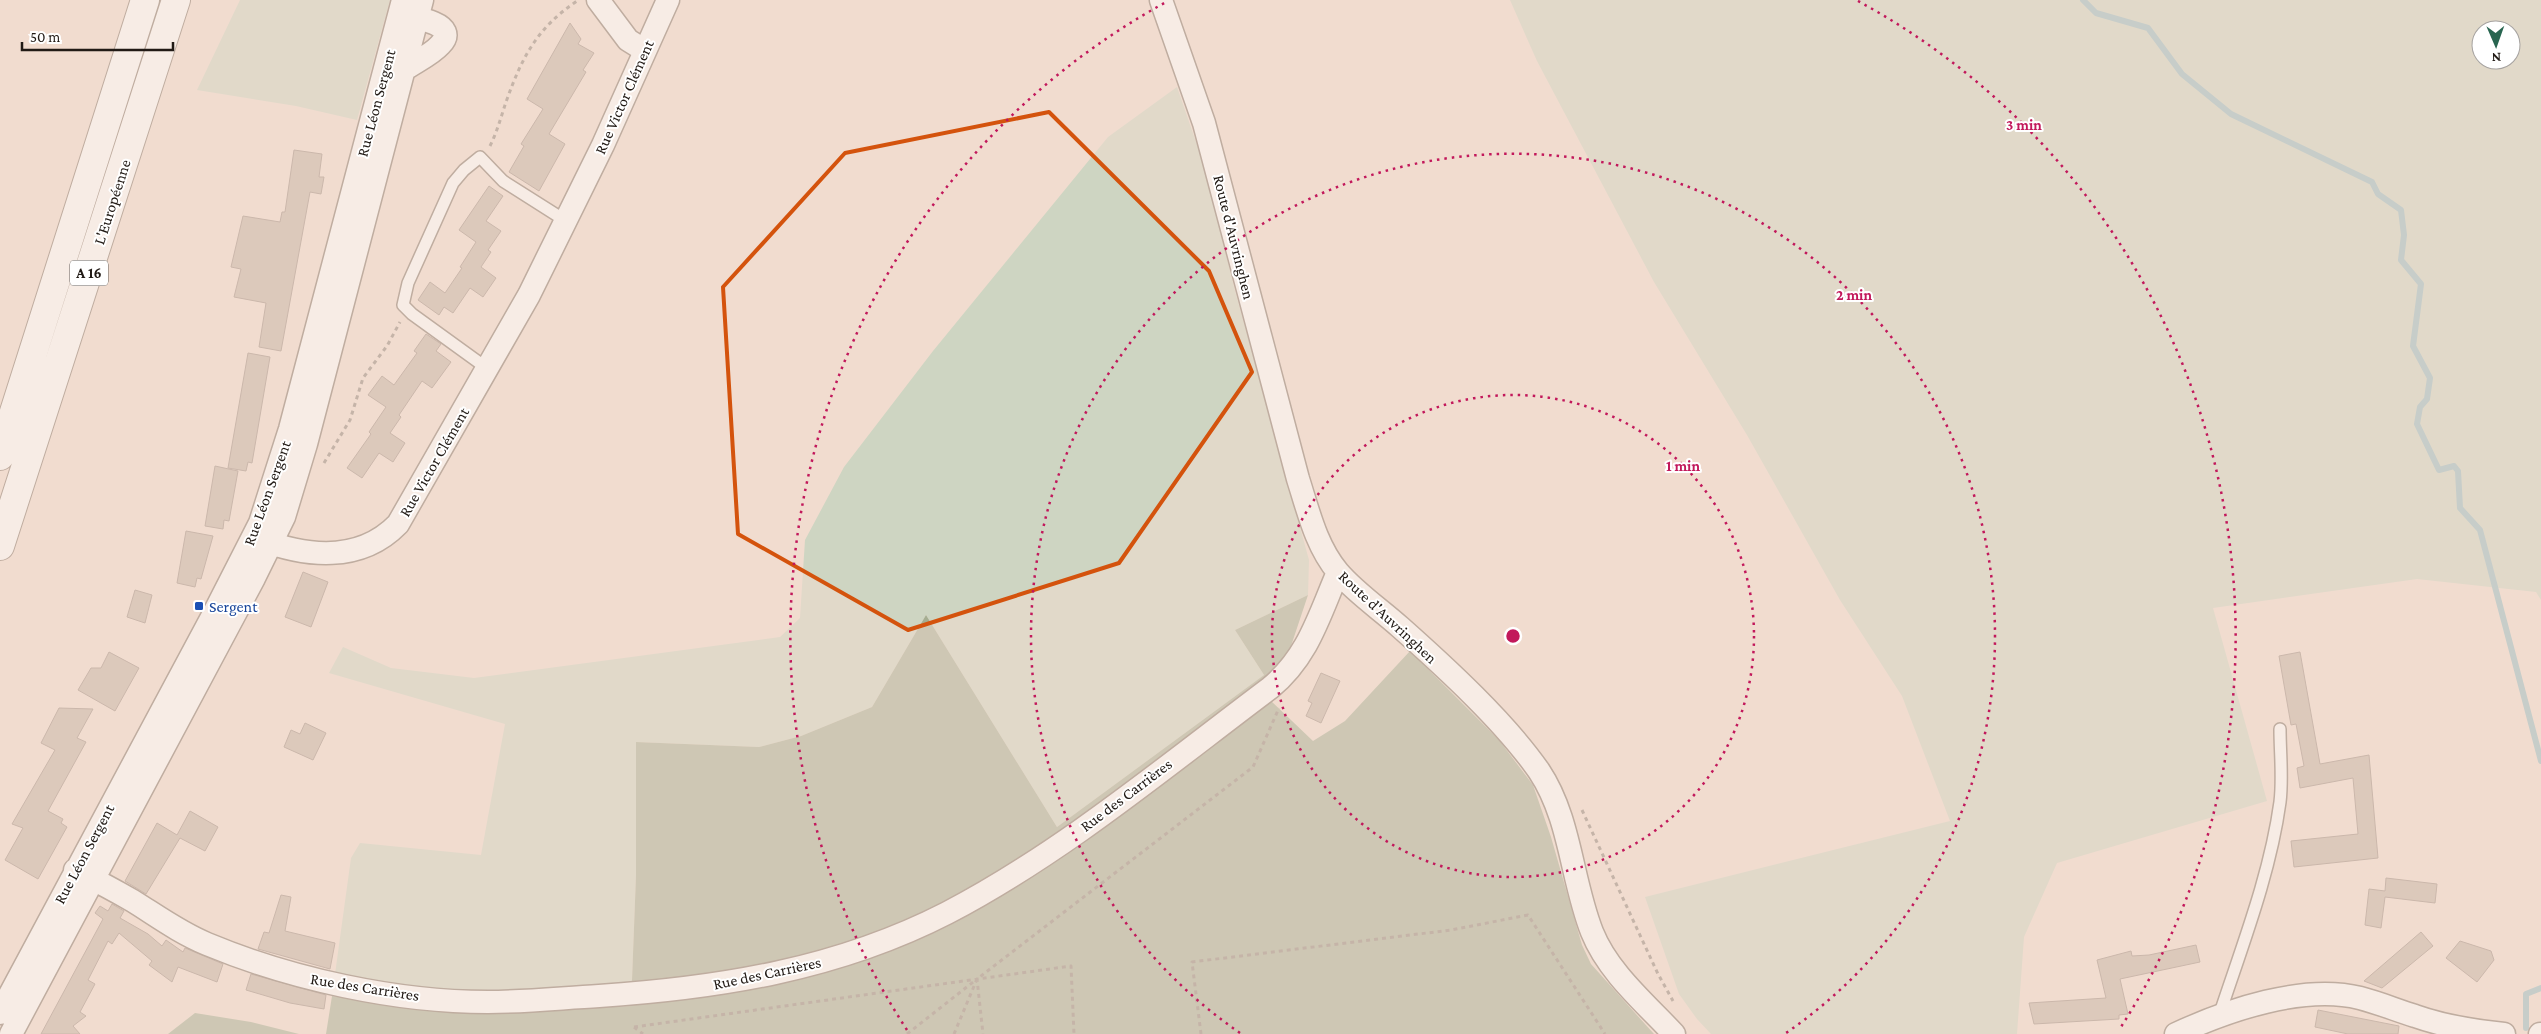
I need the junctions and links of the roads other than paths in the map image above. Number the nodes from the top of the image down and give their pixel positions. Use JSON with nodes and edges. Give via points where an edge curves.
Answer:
{"nodes":[{"id":1,"x":145,"y":0,"type":"edge"},
{"id":2,"x":176,"y":0,"type":"edge"},
{"id":3,"x":598,"y":0,"type":"edge"},
{"id":4,"x":668,"y":0,"type":"edge"},
{"id":5,"x":1161,"y":0,"type":"edge"},
{"id":6,"x":410,"y":9,"type":"edge"},
{"id":7,"x":644,"y":50,"type":"junction"},
{"id":8,"x":404,"y":70,"type":"junction"},
{"id":9,"x":566,"y":221,"type":"junction"},
{"id":10,"x":488,"y":369,"type":"junction"},
{"id":11,"x":0,"y":456,"type":"edge"},
{"id":12,"x":262,"y":540,"type":"junction"},
{"id":13,"x":0,"y":546,"type":"edge"},
{"id":14,"x":1338,"y":572,"type":"junction"},
{"id":15,"x":2280,"y":729,"type":"dead end"},
{"id":16,"x":84,"y":874,"type":"junction"},
{"id":17,"x":0,"y":1013,"type":"edge"},
{"id":18,"x":2218,"y":1017,"type":"junction"},
{"id":19,"x":10,"y":1034,"type":"edge"},
{"id":20,"x":1674,"y":1034,"type":"edge"},
{"id":21,"x":2176,"y":1034,"type":"edge"},
{"id":22,"x":2504,"y":1034,"type":"edge"}],
"edges":[{"from":1,"to":11,"type":"highway","name":"L'Européenne","number":"A 16"},
{"from":2,"to":13,"type":"highway","name":"L'Européenne","number":"A 16"},
{"from":3,"to":7,"type":"street","via":[[628,40]]},
{"from":4,"to":7,"type":"street","name":"Rue Victor Clément"},
{"from":5,"to":14,"type":"street","name":"Route d'Auvringhen","via":[[1206,130],[1310,515],[1325,553]]},
{"from":6,"to":8,"type":"street","name":"Rue Léon Sergent"},
{"from":6,"to":8,"type":"street","name":"Rue Léon Sergent","via":[[441,26],[444,39],[441,45]]},
{"from":6,"to":12,"type":"street","name":"Rue Léon Sergent","via":[[265,510]]},
{"from":7,"to":9,"type":"street","name":"Rue Victor Clément"},
{"from":8,"to":12,"type":"street","name":"Rue Léon Sergent","via":[[295,482]]},
{"from":9,"to":10,"type":"street","name":"Rue Victor Clément"},
{"from":9,"to":10,"type":"lane","via":[[503,181],[480,158],[453,183],[405,292],[403,305]]},
{"from":10,"to":12,"type":"street","name":"Rue Victor Clément","via":[[404,516],[383,537],[359,548],[324,554],[292,550]]},
{"from":12,"to":16,"type":"street","name":"Rue Léon Sergent","via":[[219,647]]},
{"from":14,"to":16,"type":"street","name":"Rue des Carrières","via":[[1302,654],[1286,674],[1075,833],[1013,876],[946,913],[865,948],[802,968],[724,983],[637,993],[489,1002],[406,995],[305,977],[220,950],[182,933]]},
{"from":14,"to":20,"type":"street","name":"Route d'Auvringhen","via":[[1474,698],[1538,770],[1560,816],[1597,942],[1626,982]]},
{"from":15,"to":18,"type":"lane","via":[[2280,801],[2268,858]]},
{"from":16,"to":17,"type":"street","name":"Rue Léon Sergent"},
{"from":16,"to":19,"type":"street","name":"Rue Léon Sergent"},
{"from":18,"to":21,"type":"street"},
{"from":18,"to":22,"type":"street","via":[[2294,996],[2331,994],[2360,998],[2445,1024]]}]}
